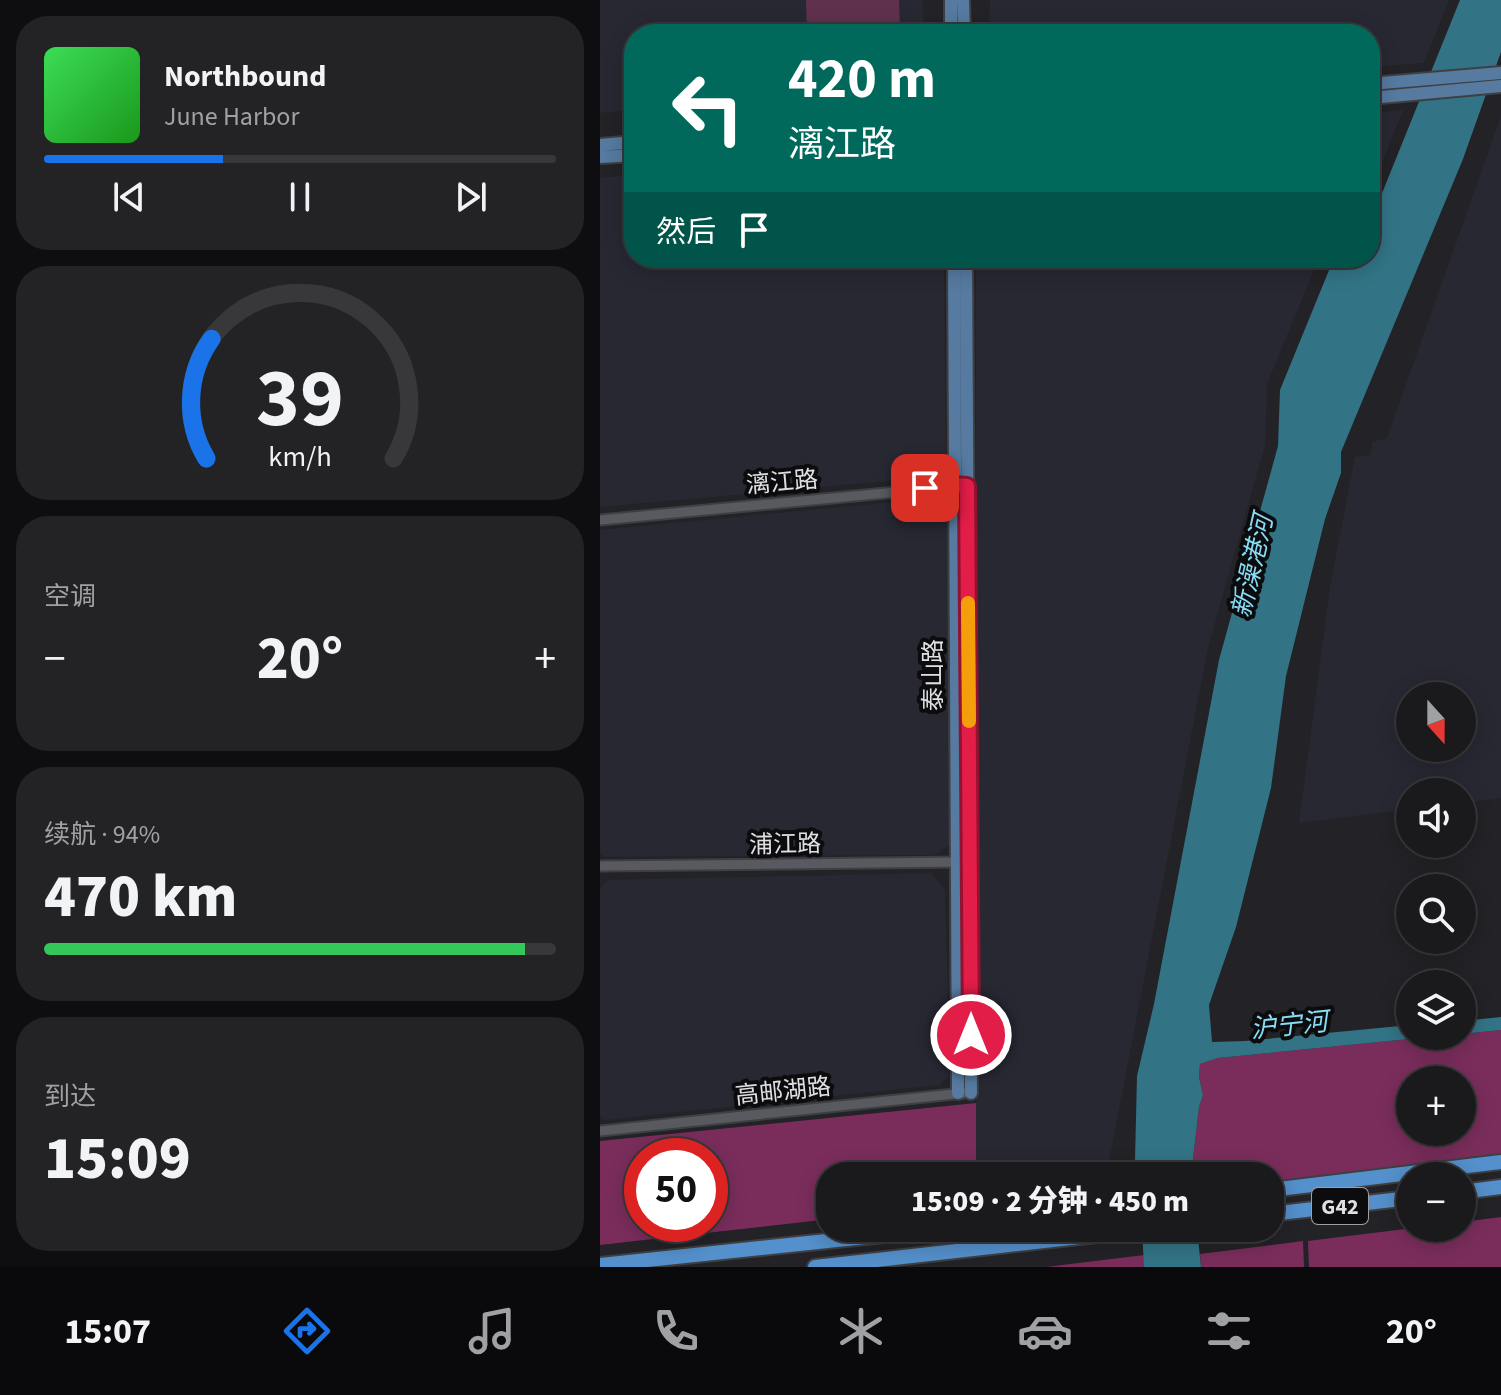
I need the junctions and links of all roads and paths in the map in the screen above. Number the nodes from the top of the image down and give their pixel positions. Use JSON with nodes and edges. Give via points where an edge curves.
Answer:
{"nodes":[{"id":1,"x":951,"y":0,"type":"edge"},
{"id":2,"x":963,"y":0,"type":"edge"},
{"id":3,"x":951,"y":24,"type":"edge"},
{"id":4,"x":964,"y":24,"type":"edge"},
{"id":5,"x":1501,"y":73,"type":"edge"},
{"id":6,"x":1380,"y":83,"type":"edge"},
{"id":7,"x":1499,"y":86,"type":"edge"},
{"id":8,"x":1380,"y":97,"type":"edge"},
{"id":9,"x":624,"y":143,"type":"edge"},
{"id":10,"x":600,"y":145,"type":"edge"},
{"id":11,"x":624,"y":156,"type":"edge"},
{"id":12,"x":600,"y":157,"type":"edge"},
{"id":13,"x":954,"y":268,"type":"edge"},
{"id":14,"x":966,"y":268,"type":"edge"},
{"id":15,"x":961,"y":486,"type":"junction"},
{"id":16,"x":600,"y":520,"type":"edge"},
{"id":17,"x":963,"y":863,"type":"junction"},
{"id":18,"x":600,"y":866,"type":"edge"},
{"id":19,"x":964,"y":1093,"type":"joint"},
{"id":20,"x":600,"y":1131,"type":"edge"},
{"id":21,"x":1501,"y":1162,"type":"edge"},
{"id":22,"x":1501,"y":1187,"type":"edge"},
{"id":23,"x":1284,"y":1188,"type":"edge"},
{"id":24,"x":1476,"y":1190,"type":"edge"},
{"id":25,"x":1396,"y":1200,"type":"edge"},
{"id":26,"x":1284,"y":1212,"type":"edge"},
{"id":27,"x":818,"y":1242,"type":"edge"},
{"id":28,"x":1039,"y":1242,"type":"edge"},
{"id":29,"x":600,"y":1265,"type":"edge"},
{"id":30,"x":815,"y":1267,"type":"edge"}],
"edges":[{"from":1,"to":3,"type":"main road"},
{"from":2,"to":4,"type":"main road"},
{"from":5,"to":6,"type":"main road"},
{"from":7,"to":8,"type":"main road"},
{"from":9,"to":10,"type":"main road"},
{"from":11,"to":12,"type":"main road"},
{"from":13,"to":15,"type":"main road","name":"泰山路"},
{"from":14,"to":15,"type":"main road","name":"泰山路"},
{"from":15,"to":16,"type":"street","name":"漓江路"},
{"from":15,"to":17,"type":"main road","name":"泰山路"},
{"from":17,"to":18,"type":"street","name":"浦江路"},
{"from":17,"to":19,"type":"main road","name":"泰山路"},
{"from":19,"to":20,"type":"street","name":"高邮湖路"},
{"from":21,"to":23,"type":"highway","number":"G42"},
{"from":22,"to":24,"type":"highway"},
{"from":25,"to":26,"type":"highway","number":"G42"},
{"from":27,"to":29,"type":"highway"},
{"from":28,"to":30,"type":"highway"}]}
